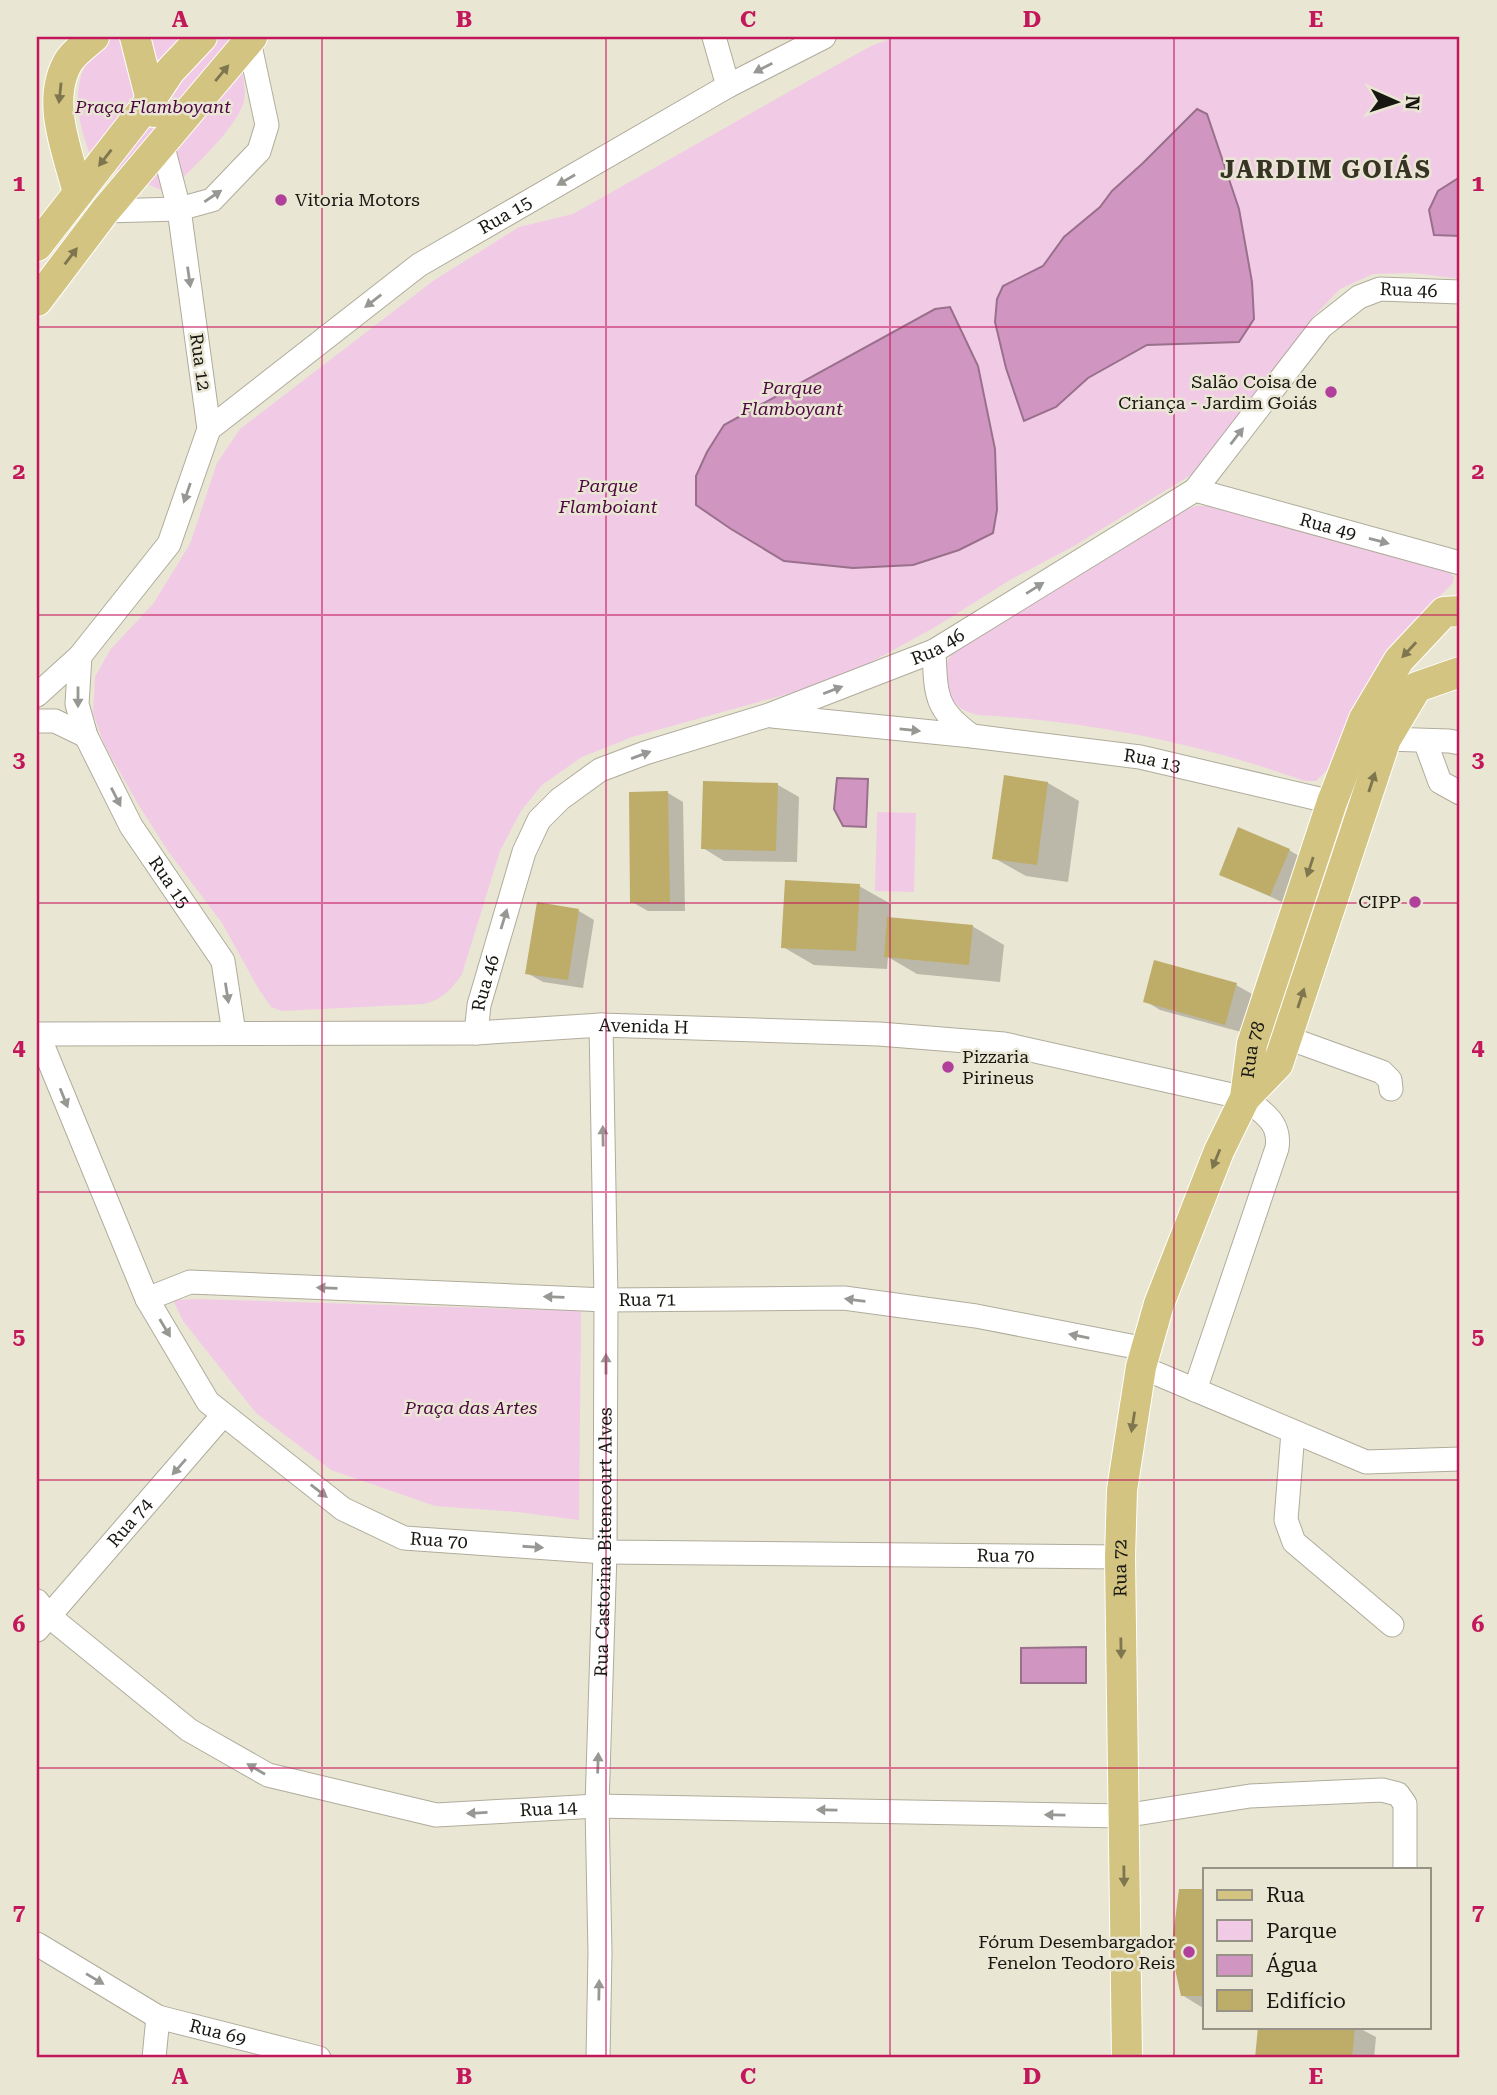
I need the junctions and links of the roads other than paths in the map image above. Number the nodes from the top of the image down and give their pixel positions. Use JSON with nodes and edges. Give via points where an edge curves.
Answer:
{"nodes":[{"id":1,"x":94,"y":37,"type":"edge"},
{"id":2,"x":135,"y":37,"type":"edge"},
{"id":3,"x":148,"y":37,"type":"edge"},
{"id":4,"x":202,"y":37,"type":"edge"},
{"id":5,"x":714,"y":37,"type":"edge"},
{"id":6,"x":824,"y":37,"type":"edge"},
{"id":7,"x":250,"y":39,"type":"edge"},
{"id":8,"x":170,"y":71,"type":"junction"},
{"id":9,"x":728,"y":86,"type":"junction"},
{"id":10,"x":150,"y":101,"type":"junction"},
{"id":11,"x":198,"y":101,"type":"junction"},
{"id":12,"x":162,"y":143,"type":"junction"},
{"id":13,"x":78,"y":193,"type":"junction"},
{"id":14,"x":179,"y":209,"type":"junction"},
{"id":15,"x":104,"y":211,"type":"junction"},
{"id":16,"x":37,"y":246,"type":"edge"},
{"id":17,"x":1460,"y":292,"type":"edge"},
{"id":18,"x":37,"y":301,"type":"edge"},
{"id":19,"x":209,"y":429,"type":"junction"},
{"id":20,"x":1195,"y":490,"type":"junction"},
{"id":21,"x":1460,"y":563,"type":"edge"},
{"id":22,"x":1460,"y":611,"type":"edge"},
{"id":23,"x":934,"y":651,"type":"junction"},
{"id":24,"x":80,"y":656,"type":"junction"},
{"id":25,"x":1460,"y":672,"type":"edge"},
{"id":26,"x":37,"y":695,"type":"edge"},
{"id":27,"x":769,"y":715,"type":"junction"},
{"id":28,"x":37,"y":721,"type":"edge"},
{"id":29,"x":86,"y":736,"type":"junction"},
{"id":30,"x":972,"y":736,"type":"junction"},
{"id":31,"x":1386,"y":739,"type":"junction"},
{"id":32,"x":1425,"y":741,"type":"junction"},
{"id":33,"x":1460,"y":743,"type":"edge"},
{"id":34,"x":1460,"y":793,"type":"edge"},
{"id":35,"x":1332,"y":802,"type":"junction"},
{"id":36,"x":601,"y":1025,"type":"junction"},
{"id":37,"x":475,"y":1033,"type":"junction"},
{"id":38,"x":38,"y":1034,"type":"edge"},
{"id":39,"x":234,"y":1034,"type":"junction"},
{"id":40,"x":1288,"y":1038,"type":"junction"},
{"id":41,"x":1391,"y":1089,"type":"dead end"},
{"id":42,"x":1245,"y":1098,"type":"junction"},
{"id":43,"x":147,"y":1299,"type":"junction"},
{"id":44,"x":606,"y":1300,"type":"junction"},
{"id":45,"x":1144,"y":1358,"type":"junction"},
{"id":46,"x":1195,"y":1390,"type":"junction"},
{"id":47,"x":223,"y":1415,"type":"junction"},
{"id":48,"x":1293,"y":1432,"type":"junction"},
{"id":49,"x":1460,"y":1460,"type":"edge"},
{"id":50,"x":605,"y":1552,"type":"junction"},
{"id":51,"x":1120,"y":1557,"type":"junction"},
{"id":52,"x":41,"y":1616,"type":"edge"},
{"id":53,"x":1392,"y":1625,"type":"dead end"},
{"id":54,"x":597,"y":1806,"type":"junction"},
{"id":55,"x":1123,"y":1816,"type":"junction"},
{"id":56,"x":1405,"y":1868,"type":"edge"},
{"id":57,"x":37,"y":1944,"type":"edge"},
{"id":58,"x":158,"y":2017,"type":"junction"},
{"id":59,"x":154,"y":2058,"type":"edge"},
{"id":60,"x":319,"y":2058,"type":"edge"},
{"id":61,"x":598,"y":2058,"type":"edge"},
{"id":62,"x":1127,"y":2058,"type":"edge"}],
"edges":[{"from":1,"to":13,"type":"main road","one_way":true,"via":[[67,63],[57,91]]},
{"from":2,"to":10,"type":"main road","name":"Rua 12"},
{"from":3,"to":8,"type":"main road"},
{"from":4,"to":8,"type":"main road"},
{"from":5,"to":9,"type":"street"},
{"from":6,"to":9,"type":"street","name":"Rua 15","one_way":true},
{"from":11,"to":7,"type":"main road","one_way":true},
{"from":14,"to":7,"type":"street","one_way":true,"via":[[212,200],[260,151],[267,125]]},
{"from":8,"to":10,"type":"main road"},
{"from":8,"to":11,"type":"main road"},
{"from":9,"to":19,"type":"street","name":"Rua 15","one_way":true,"via":[[419,265]]},
{"from":10,"to":12,"type":"main road","name":"Rua 12"},
{"from":10,"to":13,"type":"main road","one_way":true},
{"from":11,"to":12,"type":"main road"},
{"from":12,"to":14,"type":"street","name":"Rua 12"},
{"from":12,"to":15,"type":"main road"},
{"from":13,"to":16,"type":"main road"},
{"from":14,"to":15,"type":"street"},
{"from":14,"to":19,"type":"street","name":"Rua 12","one_way":true},
{"from":18,"to":15,"type":"main road","one_way":true},
{"from":20,"to":17,"type":"street","name":"Rua 46","one_way":true,"via":[[1321,327],[1359,297],[1380,289]]},
{"from":19,"to":24,"type":"street","name":"Rua 12","one_way":true,"via":[[169,544]]},
{"from":20,"to":21,"type":"street","name":"Rua 49","one_way":true},
{"from":23,"to":20,"type":"street","name":"Rua 46","one_way":true},
{"from":22,"to":35,"type":"main road","name":"Rua 78","one_way":true,"via":[[1444,612],[1399,660],[1364,719]]},
{"from":27,"to":23,"type":"street","name":"Rua 46","one_way":true},
{"from":23,"to":30,"type":"street","via":[[937,698],[951,721]]},
{"from":24,"to":26,"type":"street"},
{"from":24,"to":29,"type":"street","name":"Rua 15","one_way":true,"via":[[77,704]]},
{"from":25,"to":31,"type":"main road","name":"Rua 78","via":[[1417,687]]},
{"from":27,"to":30,"type":"street","name":"Rua 13","one_way":true},
{"from":37,"to":27,"type":"street","name":"Rua 46","one_way":true,"via":[[524,852],[539,820],[600,770]]},
{"from":28,"to":29,"type":"street","via":[[55,721]]},
{"from":29,"to":39,"type":"street","name":"Rua 15","one_way":true,"via":[[131,826],[222,961]]},
{"from":30,"to":35,"type":"street","name":"Rua 13","via":[[1140,757]]},
{"from":31,"to":32,"type":"street"},
{"from":40,"to":31,"type":"main road","name":"Rua 78","one_way":true},
{"from":32,"to":33,"type":"street"},
{"from":32,"to":34,"type":"street","via":[[1440,782]]},
{"from":35,"to":42,"type":"main road","name":"Rua 78","one_way":true,"via":[[1252,1044]]},
{"from":36,"to":37,"type":"street","name":"Avenida H"},
{"from":36,"to":42,"type":"street","name":"Avenida H","via":[[879,1034],[1004,1044]]},
{"from":44,"to":36,"type":"street","name":"Rua Castorina Bitencourt Alves","one_way":true},
{"from":37,"to":39,"type":"street","name":"Avenida H"},
{"from":38,"to":39,"type":"street","name":"Avenida H"},
{"from":38,"to":43,"type":"street","name":"Rua 70","one_way":true},
{"from":40,"to":41,"type":"street","via":[[1382,1072]]},
{"from":40,"to":42,"type":"main road","name":"Rua 78","via":[[1278,1064]]},
{"from":42,"to":45,"type":"main road","name":"Rua 72","one_way":true,"via":[[1214,1163]]},
{"from":42,"to":46,"type":"street","via":[[1271,1121],[1279,1136]]},
{"from":44,"to":43,"type":"street","name":"Rua 71","one_way":true,"via":[[190,1282]]},
{"from":43,"to":47,"type":"street","name":"Rua 70","one_way":true,"via":[[208,1402]]},
{"from":45,"to":44,"type":"street","name":"Rua 71","one_way":true,"via":[[976,1316],[844,1298]]},
{"from":50,"to":44,"type":"street","name":"Rua Castorina Bitencourt Alves","one_way":true},
{"from":45,"to":46,"type":"street","name":"Rua 71"},
{"from":45,"to":51,"type":"main road","name":"Rua 72","one_way":true,"via":[[1122,1490]]},
{"from":46,"to":48,"type":"street","name":"Rua 71"},
{"from":47,"to":50,"type":"street","name":"Rua 70","one_way":true,"via":[[343,1509],[404,1538]]},
{"from":47,"to":52,"type":"street","name":"Rua 74","one_way":true},
{"from":48,"to":49,"type":"street","name":"Rua 71","via":[[1366,1462]]},
{"from":48,"to":53,"type":"street","via":[[1286,1520],[1294,1542]]},
{"from":50,"to":51,"type":"street","name":"Rua 70"},
{"from":54,"to":50,"type":"street","name":"Rua Castorina Bitencourt Alves","one_way":true},
{"from":51,"to":55,"type":"main road","name":"Rua 72","one_way":true},
{"from":54,"to":52,"type":"street","name":"Rua 14","one_way":true,"via":[[436,1815],[268,1775],[189,1730]]},
{"from":55,"to":54,"type":"street","name":"Rua 14","one_way":true},
{"from":61,"to":54,"type":"street","name":"Rua Castorina Bitencourt Alves","one_way":true},
{"from":55,"to":56,"type":"street","name":"Rua 14","via":[[1250,1796],[1382,1790],[1398,1794],[1405,1804]]},
{"from":55,"to":62,"type":"main road","name":"Rua 72","one_way":true},
{"from":57,"to":58,"type":"street","name":"Rua 69","one_way":true},
{"from":58,"to":59,"type":"street"},
{"from":58,"to":60,"type":"street","name":"Rua 69"}]}
